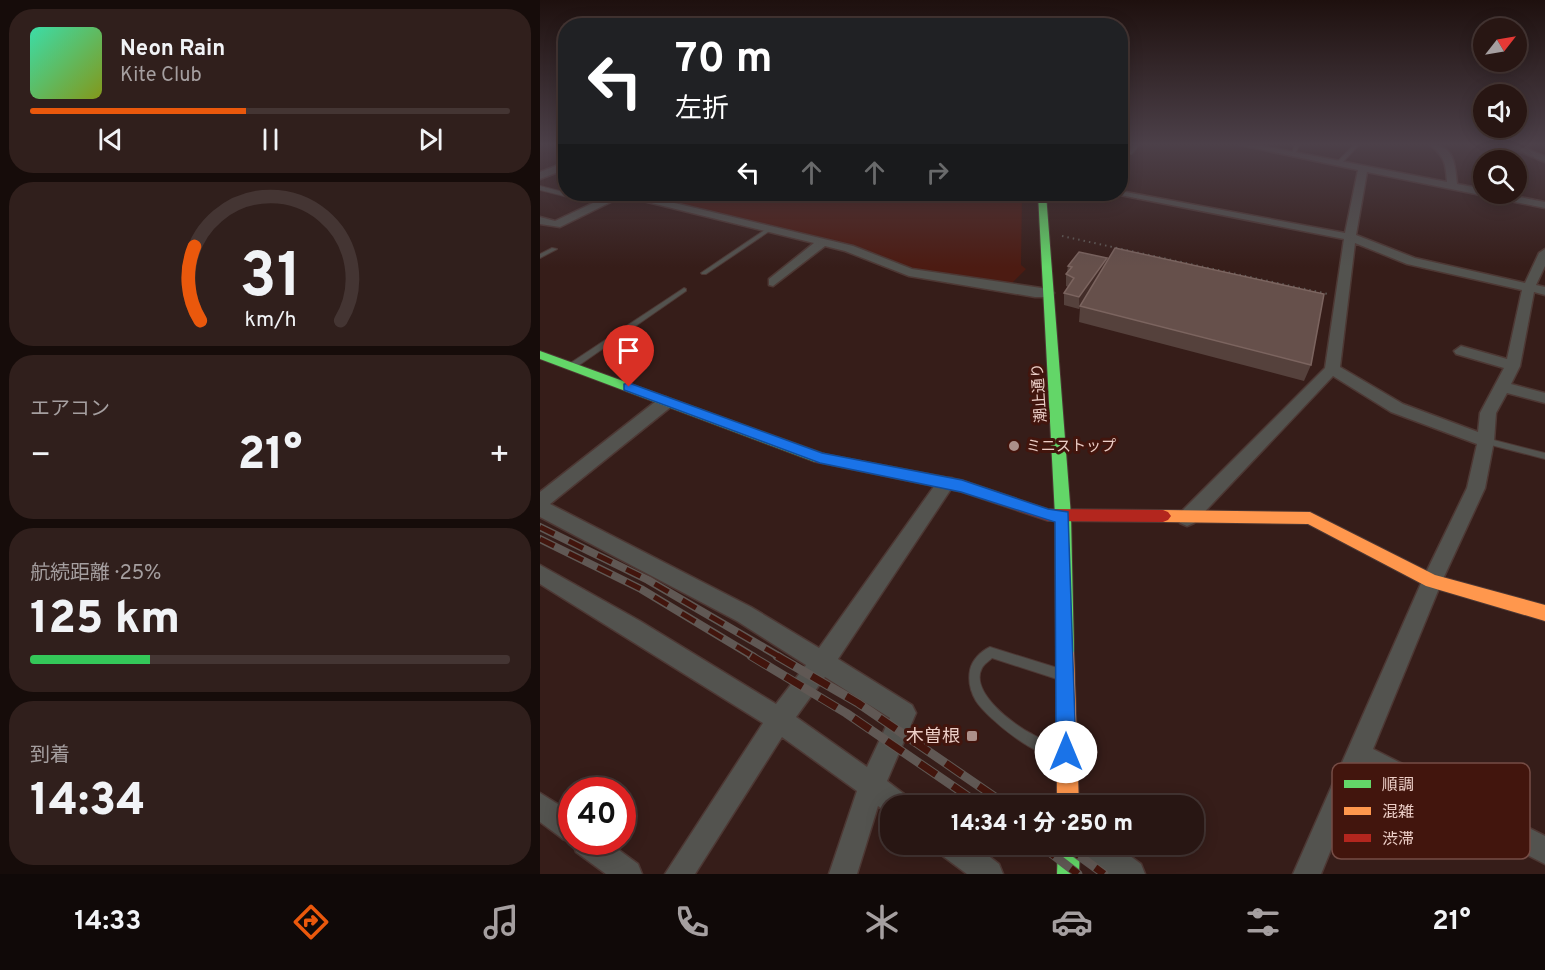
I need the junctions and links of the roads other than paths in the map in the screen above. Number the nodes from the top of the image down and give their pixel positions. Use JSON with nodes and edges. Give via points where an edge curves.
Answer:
{"nodes":[{"id":1,"x":1360,"y":186,"type":"edge"},
{"id":2,"x":1452,"y":186,"type":"edge"},
{"id":3,"x":540,"y":188,"type":"edge"},
{"id":4,"x":1473,"y":190,"type":"edge"},
{"id":5,"x":558,"y":192,"type":"edge"},
{"id":6,"x":1128,"y":195,"type":"edge"},
{"id":7,"x":592,"y":201,"type":"edge"},
{"id":8,"x":604,"y":201,"type":"edge"},
{"id":9,"x":655,"y":201,"type":"edge"},
{"id":10,"x":1043,"y":201,"type":"edge"},
{"id":11,"x":600,"y":203,"type":"junction"},
{"id":12,"x":540,"y":220,"type":"edge"},
{"id":13,"x":769,"y":229,"type":"junction"},
{"id":14,"x":1350,"y":237,"type":"junction"},
{"id":15,"x":823,"y":242,"type":"junction"},
{"id":16,"x":554,"y":249,"type":"dead end"},
{"id":17,"x":1545,"y":252,"type":"edge"},
{"id":18,"x":540,"y":256,"type":"edge"},
{"id":19,"x":704,"y":273,"type":"dead end"},
{"id":20,"x":773,"y":282,"type":"dead end"},
{"id":21,"x":1537,"y":289,"type":"edge"},
{"id":22,"x":684,"y":290,"type":"dead end"},
{"id":23,"x":1048,"y":293,"type":"junction"},
{"id":24,"x":1461,"y":351,"type":"dead end"},
{"id":25,"x":540,"y":355,"type":"edge"},
{"id":26,"x":572,"y":366,"type":"junction"},
{"id":27,"x":1513,"y":366,"type":"junction"},
{"id":28,"x":1332,"y":369,"type":"junction"},
{"id":29,"x":1501,"y":386,"type":"junction"},
{"id":30,"x":1545,"y":398,"type":"edge"},
{"id":31,"x":666,"y":402,"type":"junction"},
{"id":32,"x":1486,"y":441,"type":"junction"},
{"id":33,"x":1545,"y":456,"type":"edge"},
{"id":34,"x":946,"y":483,"type":"junction"},
{"id":35,"x":540,"y":502,"type":"edge"},
{"id":36,"x":540,"y":508,"type":"edge"},
{"id":37,"x":1062,"y":516,"type":"junction"},
{"id":38,"x":1187,"y":518,"type":"junction"},
{"id":39,"x":540,"y":574,"type":"edge"},
{"id":40,"x":1432,"y":581,"type":"junction"},
{"id":41,"x":1545,"y":613,"type":"edge"},
{"id":42,"x":822,"y":663,"type":"junction"},
{"id":43,"x":1066,"y":676,"type":"junction"},
{"id":44,"x":779,"y":720,"type":"junction"},
{"id":45,"x":1066,"y":752,"type":"junction"},
{"id":46,"x":1358,"y":755,"type":"junction"},
{"id":47,"x":1355,"y":763,"type":"edge"},
{"id":48,"x":1374,"y":763,"type":"edge"},
{"id":49,"x":872,"y":785,"type":"junction"},
{"id":50,"x":885,"y":795,"type":"edge"},
{"id":51,"x":1068,"y":795,"type":"edge"},
{"id":52,"x":540,"y":806,"type":"edge"},
{"id":53,"x":1332,"y":816,"type":"edge"},
{"id":54,"x":558,"y":820,"type":"edge"},
{"id":55,"x":1530,"y":842,"type":"edge"},
{"id":56,"x":1545,"y":850,"type":"edge"},
{"id":57,"x":603,"y":855,"type":"edge"},
{"id":58,"x":964,"y":855,"type":"edge"},
{"id":59,"x":1069,"y":855,"type":"edge"},
{"id":60,"x":1106,"y":855,"type":"edge"},
{"id":61,"x":628,"y":874,"type":"edge"},
{"id":62,"x":679,"y":874,"type":"edge"},
{"id":63,"x":843,"y":874,"type":"edge"},
{"id":64,"x":989,"y":874,"type":"edge"},
{"id":65,"x":1068,"y":874,"type":"edge"},
{"id":66,"x":1131,"y":874,"type":"edge"},
{"id":67,"x":1307,"y":874,"type":"edge"}],
"edges":[{"from":1,"to":14,"type":"street"},
{"from":2,"to":4,"type":"street"},
{"from":3,"to":5,"type":"lane"},
{"from":6,"to":14,"type":"street"},
{"from":7,"to":11,"type":"lane"},
{"from":8,"to":11,"type":"street"},
{"from":9,"to":13,"type":"street"},
{"from":10,"to":23,"type":"street","name":"潮止通り"},
{"from":11,"to":12,"type":"street","via":[[556,225]]},
{"from":13,"to":15,"type":"street"},
{"from":13,"to":19,"type":"lane"},
{"from":14,"to":21,"type":"street","via":[[1411,261]]},
{"from":14,"to":28,"type":"street"},
{"from":15,"to":20,"type":"street"},
{"from":15,"to":23,"type":"street","via":[[909,272]]},
{"from":16,"to":18,"type":"lane"},
{"from":17,"to":21,"type":"street"},
{"from":21,"to":27,"type":"street"},
{"from":22,"to":26,"type":"lane"},
{"from":23,"to":37,"type":"street","name":"潮止通り"},
{"from":24,"to":27,"type":"street"},
{"from":25,"to":26,"type":"street"},
{"from":26,"to":31,"type":"street"},
{"from":27,"to":29,"type":"street"},
{"from":28,"to":32,"type":"street","via":[[1397,408]]},
{"from":28,"to":38,"type":"street"},
{"from":29,"to":30,"type":"street"},
{"from":29,"to":32,"type":"street","via":[[1488,413]]},
{"from":31,"to":34,"type":"street","via":[[820,458]]},
{"from":31,"to":35,"type":"street"},
{"from":32,"to":33,"type":"lane"},
{"from":32,"to":40,"type":"street","via":[[1476,488]]},
{"from":34,"to":37,"type":"street"},
{"from":34,"to":42,"type":"street"},
{"from":36,"to":42,"type":"street","via":[[744,614]]},
{"from":37,"to":38,"type":"street"},
{"from":37,"to":43,"type":"street","name":"潮止通り"},
{"from":38,"to":40,"type":"street","via":[[1310,518]]},
{"from":39,"to":44,"type":"street"},
{"from":40,"to":41,"type":"street"},
{"from":40,"to":46,"type":"street"},
{"from":42,"to":44,"type":"street"},
{"from":42,"to":49,"type":"street","via":[[904,713]]},
{"from":43,"to":45,"type":"street","name":"潮止通り"},
{"from":43,"to":45,"type":"lane","via":[[990,652],[974,670],[974,684],[989,711],[1044,749]]},
{"from":44,"to":49,"type":"street"},
{"from":44,"to":62,"type":"street"},
{"from":45,"to":51,"type":"street","name":"潮止通り"},
{"from":46,"to":47,"type":"street"},
{"from":46,"to":48,"type":"street"},
{"from":49,"to":50,"type":"street"},
{"from":49,"to":63,"type":"street"},
{"from":52,"to":54,"type":"street"},
{"from":53,"to":67,"type":"street"},
{"from":55,"to":56,"type":"street"},
{"from":57,"to":61,"type":"street"},
{"from":58,"to":64,"type":"street"},
{"from":59,"to":65,"type":"street"},
{"from":60,"to":66,"type":"street"}]}
